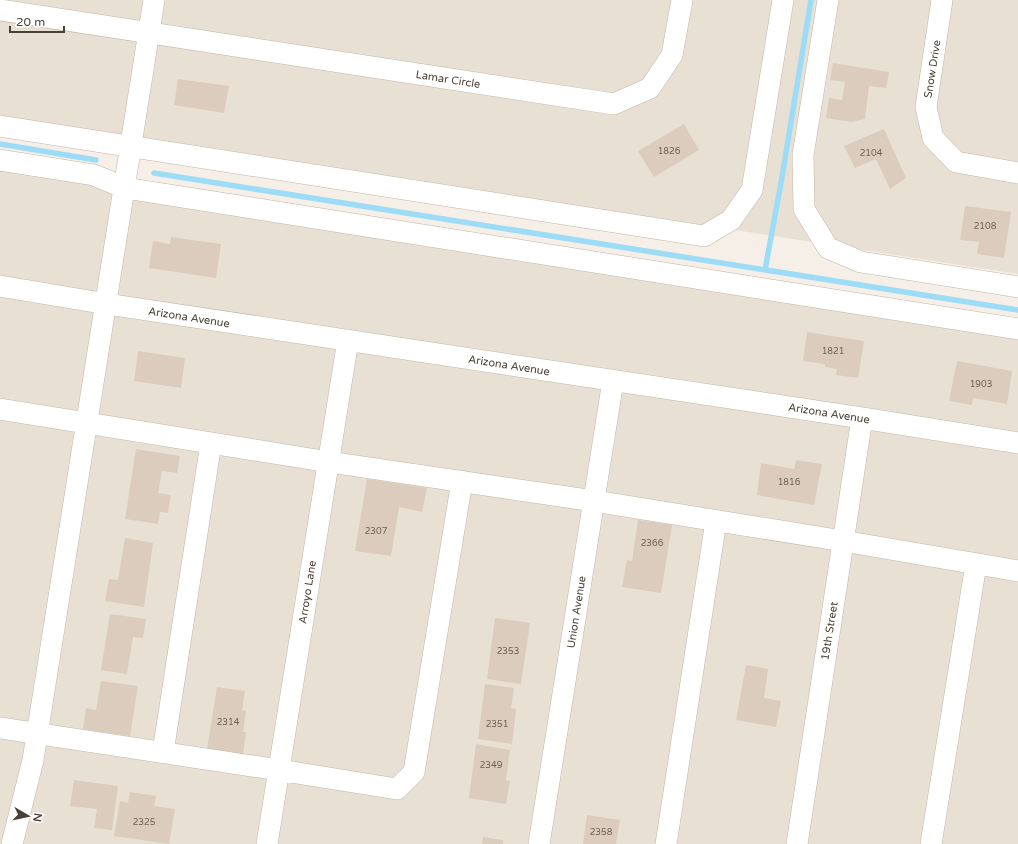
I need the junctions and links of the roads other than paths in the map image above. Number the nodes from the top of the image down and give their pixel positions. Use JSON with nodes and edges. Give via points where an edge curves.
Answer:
{"nodes":[{"id":1,"x":154,"y":0,"type":"edge"},
{"id":2,"x":783,"y":0,"type":"edge"},
{"id":3,"x":828,"y":0,"type":"edge"},
{"id":4,"x":942,"y":0,"type":"edge"},
{"id":5,"x":677,"y":1,"type":"edge"},
{"id":6,"x":0,"y":10,"type":"edge"},
{"id":7,"x":149,"y":33,"type":"junction"},
{"id":8,"x":0,"y":126,"type":"edge"},
{"id":9,"x":132,"y":146,"type":"junction"},
{"id":10,"x":0,"y":160,"type":"edge"},
{"id":11,"x":1018,"y":173,"type":"edge"},
{"id":12,"x":125,"y":188,"type":"junction"},
{"id":13,"x":0,"y":286,"type":"edge"},
{"id":14,"x":1018,"y":287,"type":"edge"},
{"id":15,"x":106,"y":304,"type":"junction"},
{"id":16,"x":1018,"y":329,"type":"edge"},
{"id":17,"x":348,"y":340,"type":"junction"},
{"id":18,"x":613,"y":381,"type":"junction"},
{"id":19,"x":0,"y":409,"type":"edge"},
{"id":20,"x":862,"y":418,"type":"junction"},
{"id":21,"x":88,"y":423,"type":"junction"},
{"id":22,"x":211,"y":443,"type":"junction"},
{"id":23,"x":1018,"y":444,"type":"edge"},
{"id":24,"x":328,"y":462,"type":"junction"},
{"id":25,"x":462,"y":481,"type":"junction"},
{"id":26,"x":594,"y":501,"type":"junction"},
{"id":27,"x":716,"y":521,"type":"junction"},
{"id":28,"x":843,"y":541,"type":"junction"},
{"id":29,"x":976,"y":564,"type":"junction"},
{"id":30,"x":1018,"y":571,"type":"edge"},
{"id":31,"x":0,"y":728,"type":"edge"},
{"id":32,"x":38,"y":734,"type":"junction"},
{"id":33,"x":163,"y":752,"type":"junction"},
{"id":34,"x":279,"y":770,"type":"junction"},
{"id":35,"x":12,"y":844,"type":"edge"},
{"id":36,"x":267,"y":844,"type":"edge"},
{"id":37,"x":539,"y":844,"type":"edge"},
{"id":38,"x":666,"y":844,"type":"edge"},
{"id":39,"x":797,"y":844,"type":"edge"},
{"id":40,"x":931,"y":844,"type":"edge"}],
"edges":[{"from":1,"to":7,"type":"street"},
{"from":2,"to":9,"type":"street","via":[[752,190],[731,220],[704,236]]},
{"from":3,"to":14,"type":"street","via":[[803,155],[804,209],[828,248],[861,262]]},
{"from":4,"to":11,"type":"street","name":"Snow Drive","via":[[926,107],[933,138],[956,162]]},
{"from":5,"to":7,"type":"street","name":"Lamar Circle","via":[[672,55],[650,88],[614,104]]},
{"from":6,"to":7,"type":"street","name":"Lamar Circle"},
{"from":7,"to":9,"type":"street"},
{"from":8,"to":9,"type":"street"},
{"from":9,"to":12,"type":"street"},
{"from":10,"to":12,"type":"street","via":[[94,175]]},
{"from":12,"to":15,"type":"street"},
{"from":12,"to":16,"type":"street"},
{"from":13,"to":15,"type":"street","name":"Arizona Avenue"},
{"from":15,"to":17,"type":"street","name":"Arizona Avenue"},
{"from":15,"to":21,"type":"street"},
{"from":17,"to":18,"type":"street","name":"Arizona Avenue"},
{"from":17,"to":24,"type":"street","name":"Arroyo Lane"},
{"from":18,"to":20,"type":"street","name":"Arizona Avenue"},
{"from":18,"to":26,"type":"street","name":"Union Avenue"},
{"from":19,"to":21,"type":"street"},
{"from":20,"to":23,"type":"street","name":"Arizona Avenue"},
{"from":20,"to":28,"type":"street","name":"19th Street"},
{"from":21,"to":22,"type":"street"},
{"from":21,"to":32,"type":"street"},
{"from":22,"to":24,"type":"street"},
{"from":22,"to":33,"type":"street"},
{"from":24,"to":25,"type":"street"},
{"from":24,"to":34,"type":"street","name":"Arroyo Lane"},
{"from":25,"to":26,"type":"street"},
{"from":25,"to":34,"type":"street","via":[[414,772],[397,789]]},
{"from":26,"to":27,"type":"street"},
{"from":26,"to":37,"type":"street","name":"Union Avenue"},
{"from":27,"to":28,"type":"street"},
{"from":27,"to":38,"type":"street"},
{"from":28,"to":29,"type":"street"},
{"from":28,"to":39,"type":"street","name":"19th Street"},
{"from":29,"to":30,"type":"street"},
{"from":29,"to":40,"type":"street"},
{"from":31,"to":32,"type":"street"},
{"from":32,"to":33,"type":"street"},
{"from":32,"to":35,"type":"street"},
{"from":33,"to":34,"type":"street"},
{"from":34,"to":36,"type":"street","name":"Arroyo Lane"}]}
